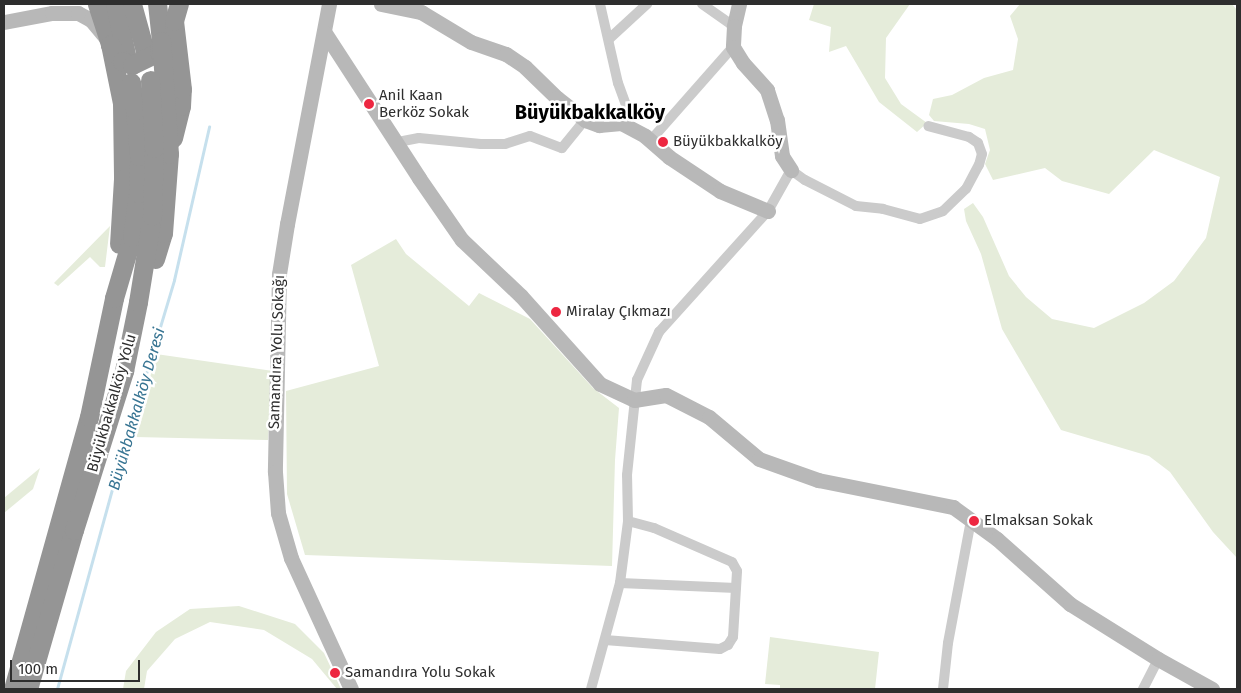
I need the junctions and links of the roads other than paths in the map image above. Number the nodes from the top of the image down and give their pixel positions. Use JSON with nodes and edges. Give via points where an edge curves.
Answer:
{"nodes":[{"id":1,"x":47,"y":4,"type":"edge"},
{"id":2,"x":98,"y":4,"type":"edge"},
{"id":3,"x":115,"y":4,"type":"edge"},
{"id":4,"x":132,"y":4,"type":"edge"},
{"id":5,"x":179,"y":4,"type":"edge"},
{"id":6,"x":329,"y":4,"type":"edge"},
{"id":7,"x":381,"y":4,"type":"edge"},
{"id":8,"x":600,"y":4,"type":"edge"},
{"id":9,"x":648,"y":4,"type":"edge"},
{"id":10,"x":702,"y":4,"type":"edge"},
{"id":11,"x":740,"y":4,"type":"edge"},
{"id":12,"x":159,"y":6,"type":"edge"},
{"id":13,"x":423,"y":8,"type":"edge"},
{"id":14,"x":4,"y":16,"type":"edge"},
{"id":15,"x":4,"y":22,"type":"edge"},
{"id":16,"x":734,"y":26,"type":"junction"},
{"id":17,"x":325,"y":32,"type":"junction"},
{"id":18,"x":608,"y":39,"type":"junction"},
{"id":19,"x":162,"y":41,"type":"junction"},
{"id":20,"x":110,"y":44,"type":"junction"},
{"id":21,"x":733,"y":47,"type":"junction"},
{"id":22,"x":145,"y":51,"type":"dead end"},
{"id":23,"x":126,"y":54,"type":"dead end"},
{"id":24,"x":150,"y":80,"type":"dead end"},
{"id":25,"x":130,"y":82,"type":"dead end"},
{"id":26,"x":585,"y":120,"type":"junction"},
{"id":27,"x":621,"y":123,"type":"junction"},
{"id":28,"x":928,"y":126,"type":"dead end"},
{"id":29,"x":650,"y":141,"type":"junction"},
{"id":30,"x":398,"y":142,"type":"junction"},
{"id":31,"x":169,"y":154,"type":"junction"},
{"id":32,"x":791,"y":170,"type":"junction"},
{"id":33,"x":768,"y":211,"type":"junction"},
{"id":34,"x":114,"y":298,"type":"junction"},
{"id":35,"x":138,"y":302,"type":"junction"},
{"id":36,"x":634,"y":400,"type":"junction"},
{"id":37,"x":971,"y":520,"type":"junction"},
{"id":38,"x":628,"y":521,"type":"junction"},
{"id":39,"x":620,"y":583,"type":"junction"},
{"id":40,"x":736,"y":588,"type":"junction"},
{"id":41,"x":605,"y":640,"type":"junction"},
{"id":42,"x":1158,"y":659,"type":"junction"},
{"id":43,"x":1193,"y":685,"type":"edge"},
{"id":44,"x":12,"y":689,"type":"edge"},
{"id":45,"x":28,"y":689,"type":"edge"},
{"id":46,"x":350,"y":689,"type":"edge"},
{"id":47,"x":591,"y":689,"type":"edge"},
{"id":48,"x":943,"y":689,"type":"edge"},
{"id":49,"x":1143,"y":689,"type":"edge"},
{"id":50,"x":1212,"y":689,"type":"edge"}],
"edges":[{"from":1,"to":14,"type":"street"},
{"from":2,"to":20,"type":"highway"},
{"from":3,"to":23,"type":"highway"},
{"from":4,"to":22,"type":"highway"},
{"from":5,"to":31,"type":"highway","via":[[174,21],[181,97]]},
{"from":6,"to":17,"type":"street","name":"Samandıra Yolu Sokağı"},
{"from":7,"to":13,"type":"street"},
{"from":8,"to":18,"type":"street"},
{"from":9,"to":18,"type":"street"},
{"from":10,"to":16,"type":"street"},
{"from":11,"to":16,"type":"street"},
{"from":12,"to":19,"type":"highway"},
{"from":13,"to":26,"type":"street","via":[[471,42],[506,54],[525,67]]},
{"from":15,"to":20,"type":"street","via":[[52,13],[78,13],[91,20]]},
{"from":16,"to":21,"type":"street"},
{"from":17,"to":30,"type":"street"},
{"from":17,"to":46,"type":"street","name":"Samandıra Yolu Sokağı","via":[[279,274],[275,472],[278,513],[291,558]]},
{"from":18,"to":27,"type":"street","via":[[628,110]]},
{"from":19,"to":20,"type":"highway","via":[[159,52],[132,65],[122,61]]},
{"from":19,"to":31,"type":"highway"},
{"from":20,"to":34,"type":"highway","via":[[122,102],[123,179]]},
{"from":21,"to":29,"type":"street"},
{"from":21,"to":32,"type":"street","via":[[767,90],[777,120],[782,156]]},
{"from":24,"to":35,"type":"highway","name":"Büyükbakkalköy Yolu","via":[[154,148],[152,216]]},
{"from":25,"to":34,"type":"highway","name":"Büyükbakkalköy Yolu","via":[[136,110],[138,193],[132,237]]},
{"from":26,"to":27,"type":"street","via":[[600,125]]},
{"from":26,"to":30,"type":"street","via":[[562,148],[530,136],[505,144],[419,138]]},
{"from":27,"to":29,"type":"street"},
{"from":28,"to":32,"type":"street","via":[[969,137],[978,143],[982,154],[966,189],[943,211],[920,219],[856,206]]},
{"from":29,"to":33,"type":"street","via":[[720,191]]},
{"from":30,"to":36,"type":"street","via":[[462,240],[522,296],[600,384]]},
{"from":31,"to":35,"type":"highway","via":[[163,233]]},
{"from":32,"to":33,"type":"street"},
{"from":33,"to":36,"type":"street","via":[[659,332],[637,380]]},
{"from":34,"to":44,"type":"highway","name":"Büyükbakkalköy Yolu","via":[[90,417]]},
{"from":35,"to":45,"type":"highway","name":"Büyükbakkalköy Yolu","via":[[124,371]]},
{"from":36,"to":37,"type":"street","via":[[666,395],[709,417],[759,459],[818,480],[953,507]]},
{"from":36,"to":38,"type":"street"},
{"from":37,"to":42,"type":"street","via":[[1070,604]]},
{"from":37,"to":48,"type":"street","via":[[948,643]]},
{"from":38,"to":39,"type":"street"},
{"from":38,"to":40,"type":"street","via":[[654,528],[730,560],[737,571]]},
{"from":39,"to":40,"type":"street"},
{"from":39,"to":41,"type":"street"},
{"from":40,"to":41,"type":"street","via":[[733,637],[720,649]]},
{"from":41,"to":47,"type":"street"},
{"from":42,"to":43,"type":"street"},
{"from":42,"to":49,"type":"street"},
{"from":43,"to":50,"type":"street"}]}
